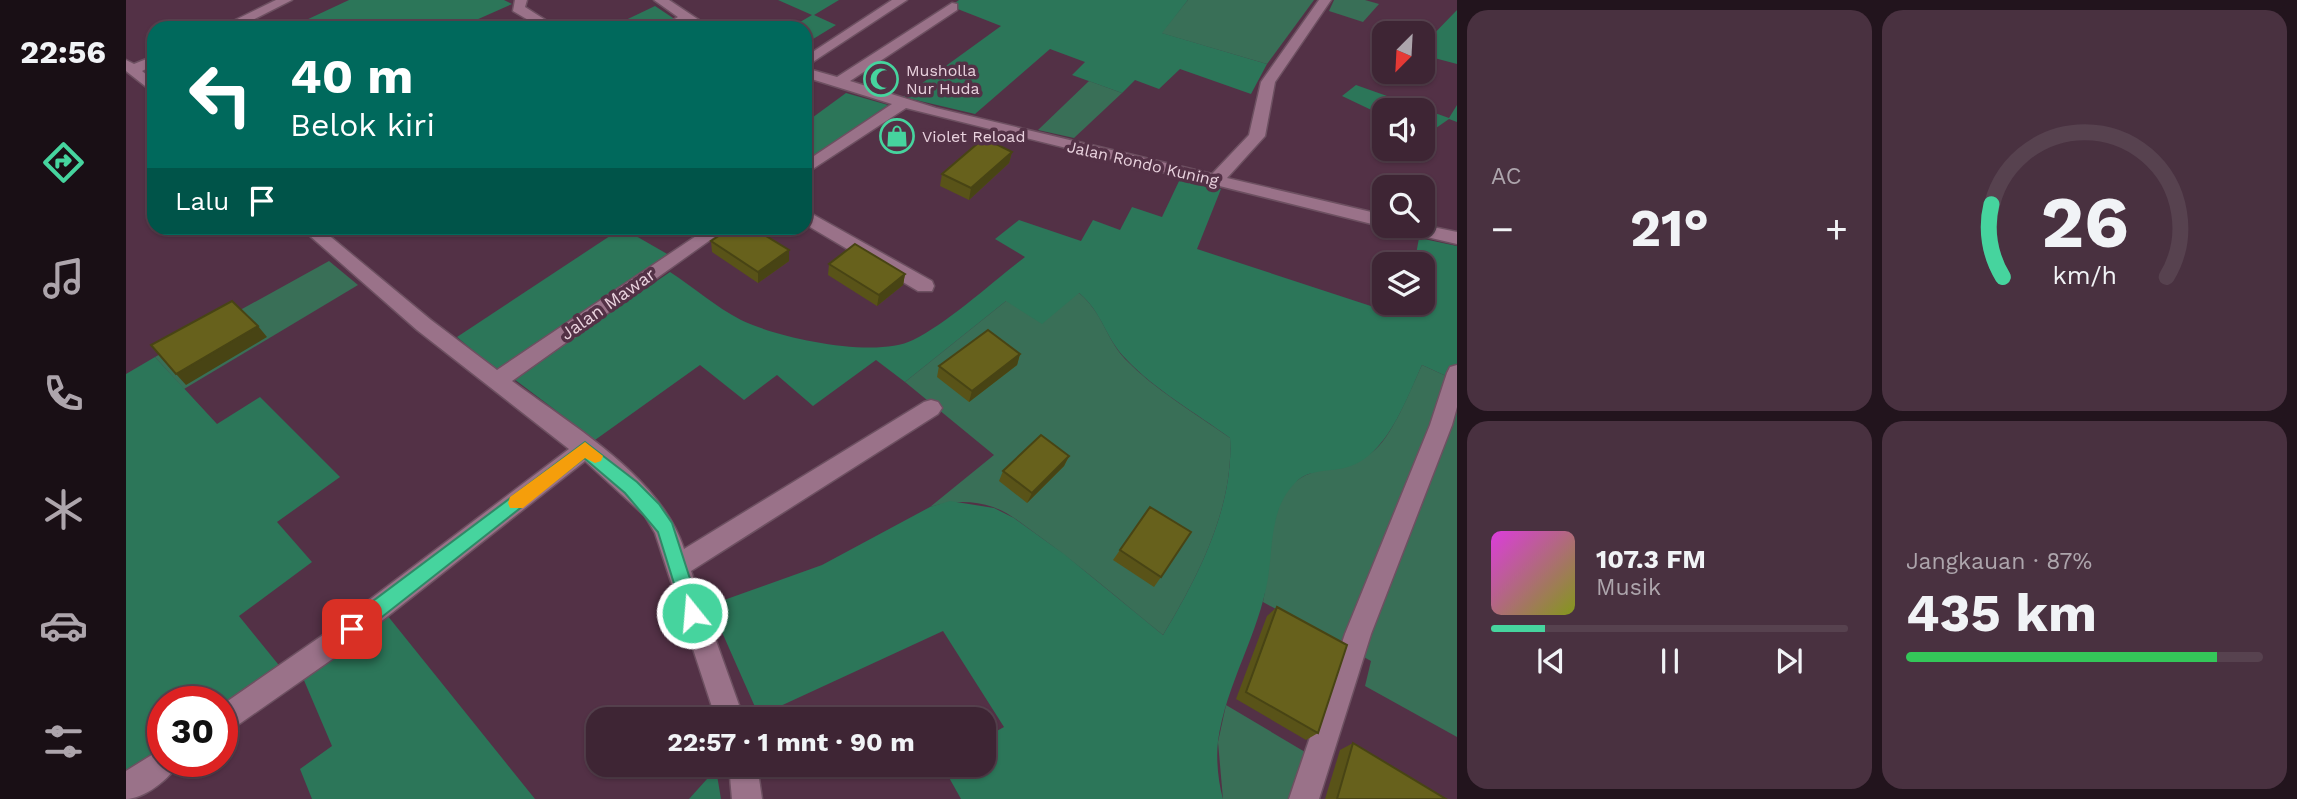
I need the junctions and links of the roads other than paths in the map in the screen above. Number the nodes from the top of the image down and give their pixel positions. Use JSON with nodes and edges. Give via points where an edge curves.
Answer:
{"nodes":[{"id":1,"x":286,"y":0,"type":"edge"},
{"id":2,"x":521,"y":0,"type":"edge"},
{"id":3,"x":660,"y":0,"type":"edge"},
{"id":4,"x":901,"y":0,"type":"edge"},
{"id":5,"x":1325,"y":0,"type":"edge"},
{"id":6,"x":952,"y":7,"type":"dead end"},
{"id":7,"x":687,"y":18,"type":"junction"},
{"id":8,"x":241,"y":21,"type":"edge"},
{"id":9,"x":539,"y":21,"type":"edge"},
{"id":10,"x":681,"y":21,"type":"edge"},
{"id":11,"x":692,"y":21,"type":"edge"},
{"id":12,"x":812,"y":57,"type":"edge"},
{"id":13,"x":147,"y":62,"type":"edge"},
{"id":14,"x":128,"y":67,"type":"edge"},
{"id":15,"x":812,"y":74,"type":"edge"},
{"id":16,"x":147,"y":83,"type":"edge"},
{"id":17,"x":836,"y":83,"type":"junction"},
{"id":18,"x":903,"y":103,"type":"junction"},
{"id":19,"x":812,"y":164,"type":"edge"},
{"id":20,"x":1216,"y":180,"type":"junction"},
{"id":21,"x":1372,"y":218,"type":"edge"},
{"id":22,"x":812,"y":220,"type":"edge"},
{"id":23,"x":1435,"y":233,"type":"edge"},
{"id":24,"x":318,"y":235,"type":"edge"},
{"id":25,"x":709,"y":235,"type":"edge"},
{"id":26,"x":1457,"y":238,"type":"edge"},
{"id":27,"x":925,"y":286,"type":"dead end"},
{"id":28,"x":1457,"y":373,"type":"edge"},
{"id":29,"x":497,"y":381,"type":"junction"},
{"id":30,"x":931,"y":408,"type":"dead end"},
{"id":31,"x":585,"y":449,"type":"junction"},
{"id":32,"x":678,"y":566,"type":"junction"},
{"id":33,"x":726,"y":707,"type":"edge"},
{"id":34,"x":238,"y":710,"type":"edge"},
{"id":35,"x":147,"y":774,"type":"edge"},
{"id":36,"x":744,"y":777,"type":"edge"},
{"id":37,"x":126,"y":789,"type":"edge"},
{"id":38,"x":747,"y":799,"type":"edge"},
{"id":39,"x":1304,"y":799,"type":"edge"}],
"edges":[{"from":1,"to":8,"type":"street"},
{"from":2,"to":9,"type":"street","via":[[518,8]]},
{"from":3,"to":7,"type":"street"},
{"from":4,"to":12,"type":"street"},
{"from":5,"to":20,"type":"street","via":[[1268,82],[1257,136]]},
{"from":6,"to":17,"type":"street"},
{"from":7,"to":10,"type":"street"},
{"from":7,"to":11,"type":"street"},
{"from":13,"to":14,"type":"street"},
{"from":14,"to":16,"type":"street"},
{"from":15,"to":17,"type":"street","name":"Jalan Rondo Kuning"},
{"from":17,"to":18,"type":"street","name":"Jalan Rondo Kuning"},
{"from":18,"to":19,"type":"street"},
{"from":18,"to":20,"type":"street","name":"Jalan Rondo Kuning"},
{"from":20,"to":21,"type":"street","name":"Jalan Rondo Kuning"},
{"from":22,"to":27,"type":"street"},
{"from":23,"to":26,"type":"street"},
{"from":24,"to":29,"type":"street"},
{"from":25,"to":29,"type":"street","name":"Jalan Mawar"},
{"from":28,"to":39,"type":"street","via":[[1441,425],[1357,634]]},
{"from":29,"to":31,"type":"street"},
{"from":30,"to":32,"type":"street"},
{"from":31,"to":32,"type":"street","via":[[653,509],[666,529]]},
{"from":31,"to":34,"type":"street"},
{"from":32,"to":33,"type":"street"},
{"from":35,"to":37,"type":"street"},
{"from":36,"to":38,"type":"street"}]}
